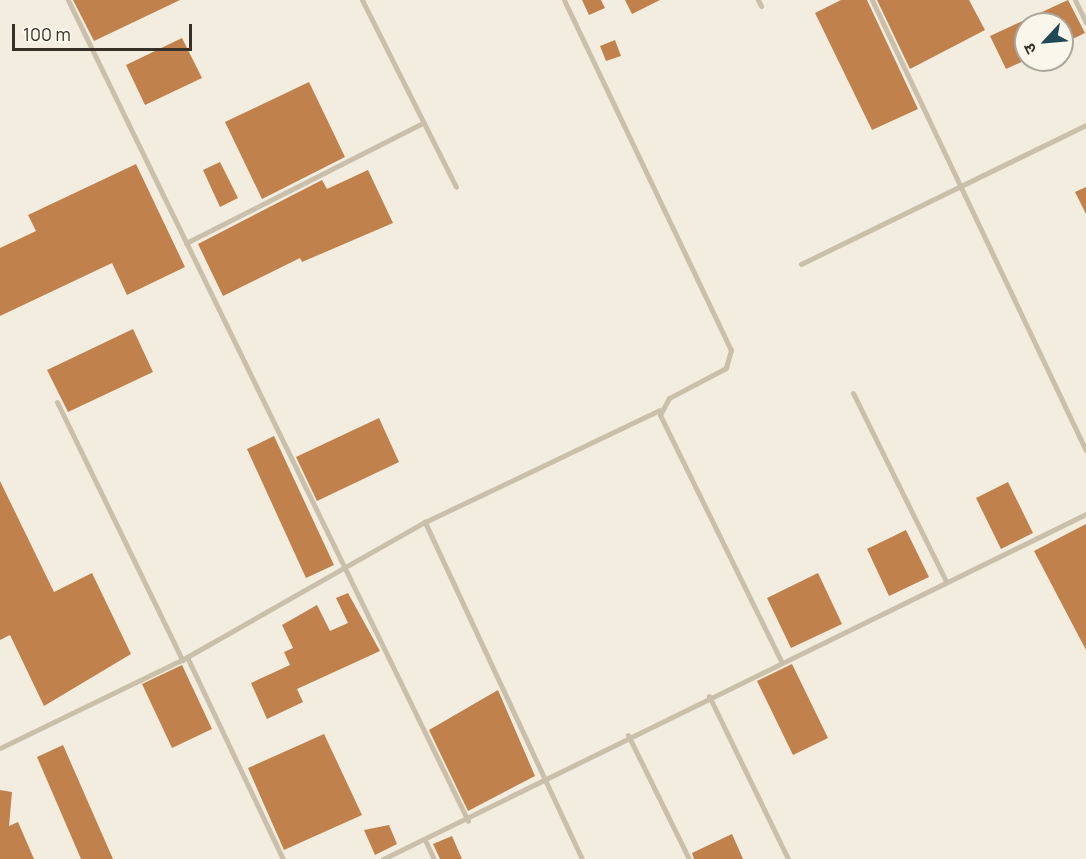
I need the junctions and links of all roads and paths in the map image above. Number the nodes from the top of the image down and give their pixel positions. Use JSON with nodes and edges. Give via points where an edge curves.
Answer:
{"nodes":[{"id":1,"x":68,"y":0,"type":"edge"},
{"id":2,"x":362,"y":0,"type":"edge"},
{"id":3,"x":564,"y":0,"type":"edge"},
{"id":4,"x":872,"y":0,"type":"edge"},
{"id":5,"x":1075,"y":0,"type":"edge"},
{"id":6,"x":1086,"y":23,"type":"edge"},
{"id":7,"x":423,"y":123,"type":"junction"},
{"id":8,"x":1086,"y":124,"type":"edge"},
{"id":9,"x":962,"y":185,"type":"junction"},
{"id":10,"x":456,"y":187,"type":"dead end"},
{"id":11,"x":186,"y":243,"type":"junction"},
{"id":12,"x":801,"y":264,"type":"dead end"},
{"id":13,"x":853,"y":393,"type":"dead end"},
{"id":14,"x":57,"y":402,"type":"dead end"},
{"id":15,"x":660,"y":410,"type":"junction"},
{"id":16,"x":1086,"y":450,"type":"edge"},
{"id":17,"x":1086,"y":514,"type":"edge"},
{"id":18,"x":425,"y":522,"type":"junction"},
{"id":19,"x":343,"y":567,"type":"junction"},
{"id":20,"x":946,"y":581,"type":"junction"},
{"id":21,"x":184,"y":659,"type":"junction"},
{"id":22,"x":781,"y":661,"type":"junction"},
{"id":23,"x":709,"y":696,"type":"junction"},
{"id":24,"x":628,"y":735,"type":"junction"},
{"id":25,"x":0,"y":748,"type":"edge"},
{"id":26,"x":545,"y":783,"type":"junction"},
{"id":27,"x":468,"y":821,"type":"junction"},
{"id":28,"x":425,"y":840,"type":"junction"},
{"id":29,"x":283,"y":859,"type":"edge"},
{"id":30,"x":383,"y":859,"type":"edge"},
{"id":31,"x":434,"y":859,"type":"edge"},
{"id":32,"x":582,"y":859,"type":"edge"},
{"id":33,"x":689,"y":859,"type":"edge"},
{"id":34,"x":788,"y":859,"type":"edge"}],
"edges":[{"from":1,"to":11,"type":"lane"},
{"from":2,"to":7,"type":"lane"},
{"from":3,"to":15,"type":"lane","via":[[731,350],[726,368],[669,399]]},
{"from":4,"to":9,"type":"lane"},
{"from":5,"to":6,"type":"lane"},
{"from":7,"to":10,"type":"lane"},
{"from":7,"to":11,"type":"lane"},
{"from":8,"to":9,"type":"lane"},
{"from":9,"to":12,"type":"lane"},
{"from":9,"to":16,"type":"lane"},
{"from":11,"to":19,"type":"lane"},
{"from":13,"to":20,"type":"lane"},
{"from":14,"to":21,"type":"lane"},
{"from":15,"to":18,"type":"lane"},
{"from":15,"to":22,"type":"lane"},
{"from":17,"to":20,"type":"lane"},
{"from":18,"to":19,"type":"lane"},
{"from":18,"to":26,"type":"lane"},
{"from":19,"to":21,"type":"lane"},
{"from":19,"to":27,"type":"lane"},
{"from":20,"to":22,"type":"lane"},
{"from":21,"to":25,"type":"lane"},
{"from":21,"to":29,"type":"lane"},
{"from":22,"to":23,"type":"lane"},
{"from":23,"to":24,"type":"lane"},
{"from":23,"to":34,"type":"lane"},
{"from":24,"to":26,"type":"lane"},
{"from":24,"to":33,"type":"lane"},
{"from":26,"to":27,"type":"lane"},
{"from":26,"to":32,"type":"lane"},
{"from":27,"to":28,"type":"lane"},
{"from":28,"to":30,"type":"lane"},
{"from":28,"to":31,"type":"lane"}]}
